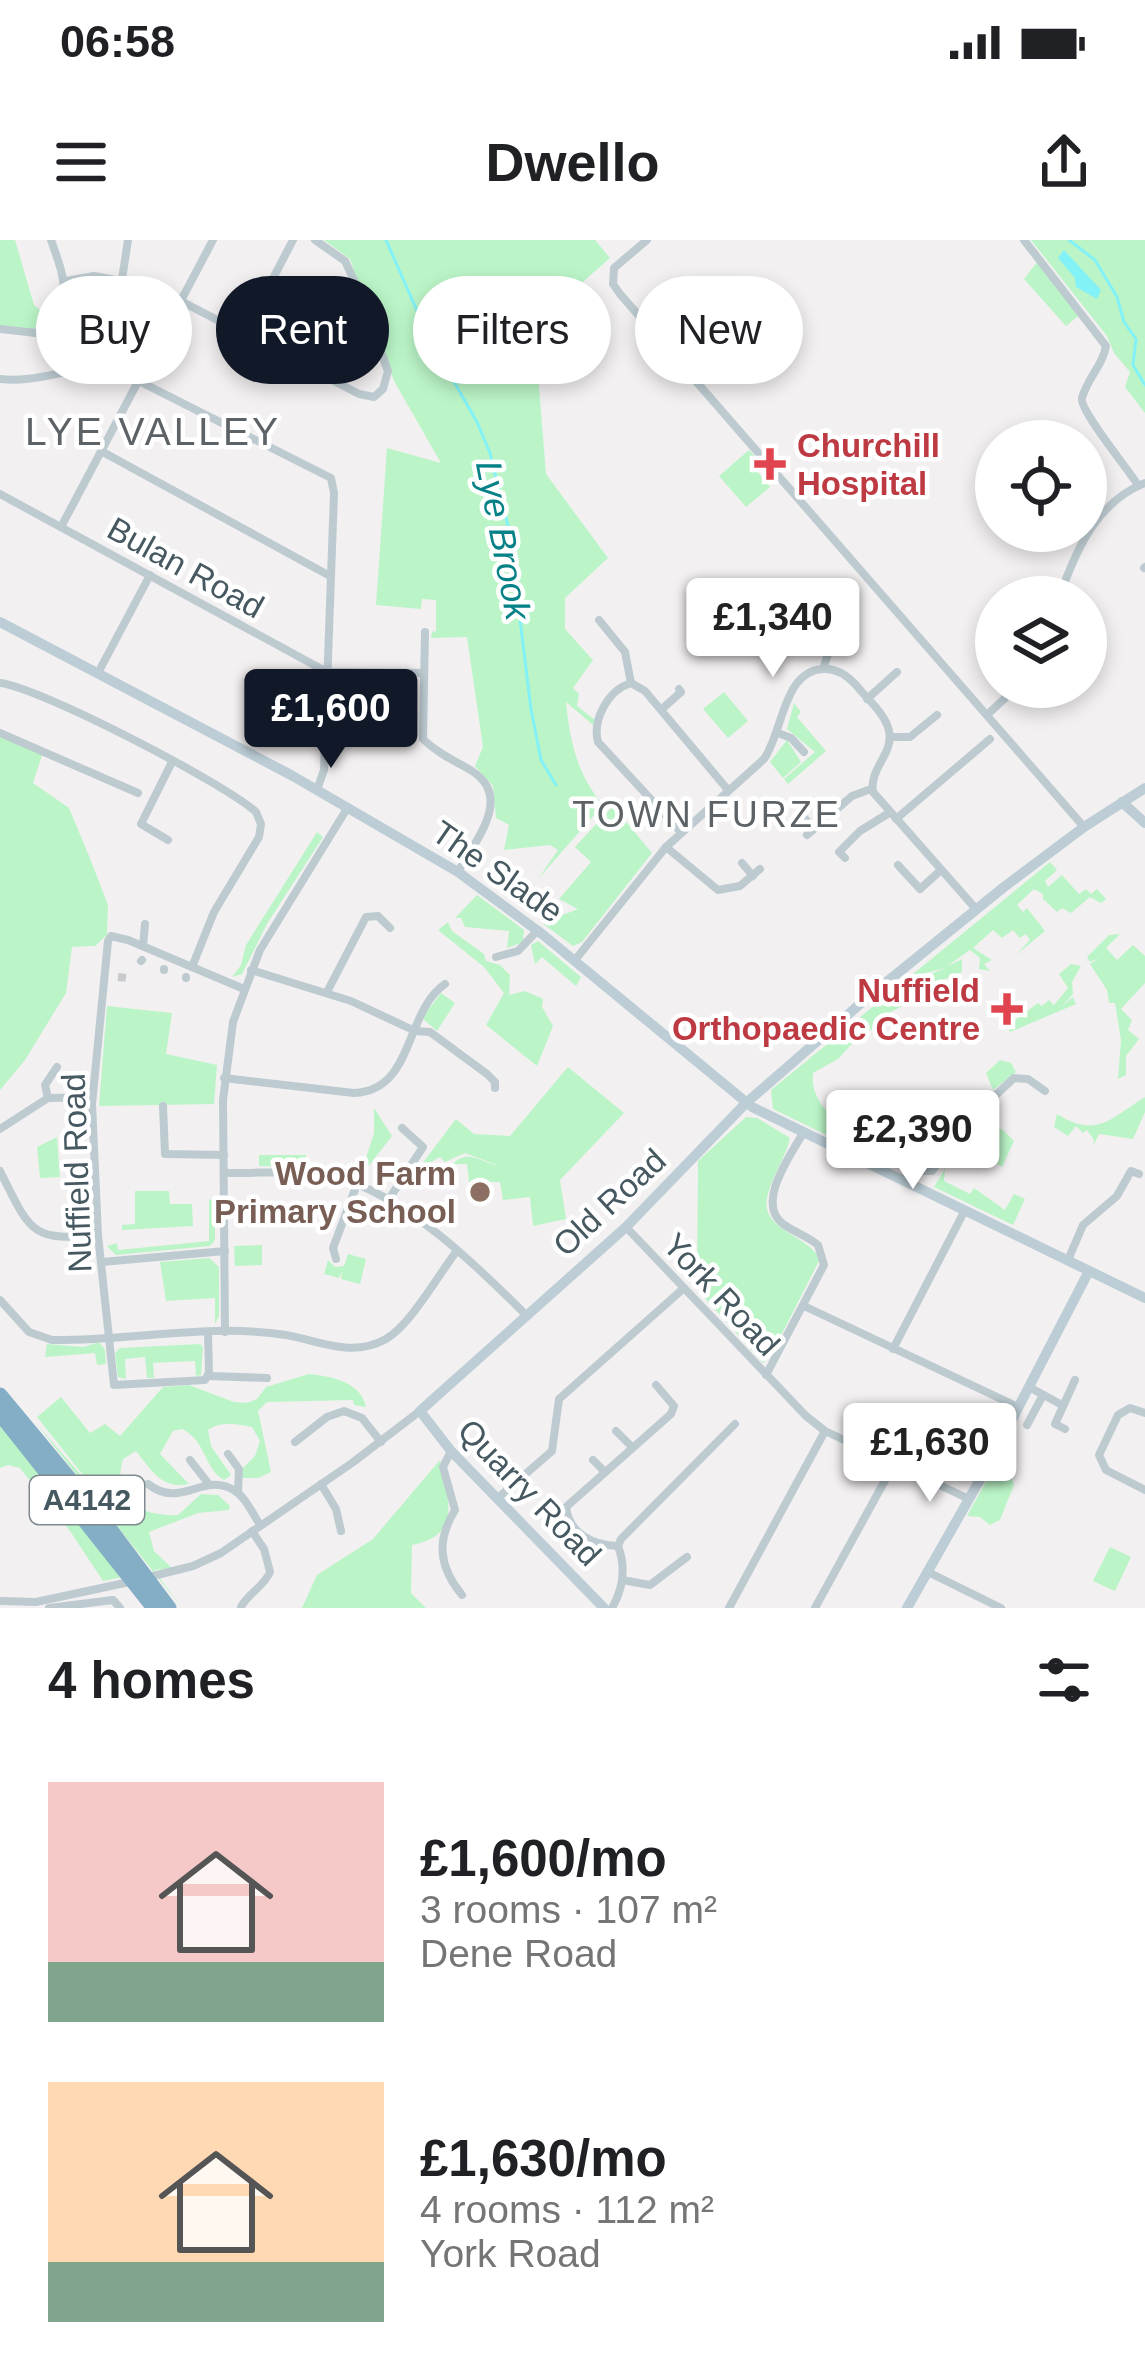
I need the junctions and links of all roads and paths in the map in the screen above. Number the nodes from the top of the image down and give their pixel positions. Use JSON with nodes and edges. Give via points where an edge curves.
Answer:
{"nodes":[{"id":1,"x":51,"y":240,"type":"edge"},
{"id":2,"x":128,"y":240,"type":"edge"},
{"id":3,"x":213,"y":240,"type":"edge"},
{"id":4,"x":293,"y":240,"type":"edge"},
{"id":5,"x":315,"y":240,"type":"edge"},
{"id":6,"x":647,"y":240,"type":"edge"},
{"id":7,"x":1024,"y":240,"type":"edge"},
{"id":8,"x":64,"y":276,"type":"edge"},
{"id":9,"x":122,"y":276,"type":"edge"},
{"id":10,"x":274,"y":276,"type":"edge"},
{"id":11,"x":352,"y":276,"type":"edge"},
{"id":12,"x":192,"y":280,"type":"edge"},
{"id":13,"x":0,"y":329,"type":"edge"},
{"id":14,"x":36,"y":331,"type":"edge"},
{"id":15,"x":0,"y":379,"type":"edge"},
{"id":16,"x":36,"y":380,"type":"edge"},
{"id":17,"x":137,"y":384,"type":"edge"},
{"id":18,"x":147,"y":384,"type":"edge"},
{"id":19,"x":340,"y":384,"type":"edge"},
{"id":20,"x":384,"y":384,"type":"edge"},
{"id":21,"x":101,"y":451,"type":"junction"},
{"id":22,"x":1142,"y":484,"type":"edge"},
{"id":23,"x":0,"y":494,"type":"edge"},
{"id":24,"x":62,"y":526,"type":"junction"},
{"id":25,"x":150,"y":575,"type":"junction"},
{"id":26,"x":330,"y":576,"type":"junction"},
{"id":27,"x":1068,"y":576,"type":"edge"},
{"id":28,"x":599,"y":620,"type":"dead end"},
{"id":29,"x":0,"y":622,"type":"edge"},
{"id":30,"x":854,"y":623,"type":"dead end"},
{"id":31,"x":425,"y":632,"type":"dead end"},
{"id":32,"x":824,"y":669,"type":"junction"},
{"id":33,"x":328,"y":672,"type":"junction"},
{"id":34,"x":897,"y":672,"type":"dead end"},
{"id":35,"x":98,"y":673,"type":"junction"},
{"id":36,"x":423,"y":673,"type":"junction"},
{"id":37,"x":0,"y":683,"type":"edge"},
{"id":38,"x":631,"y":683,"type":"junction"},
{"id":39,"x":679,"y":689,"type":"dead end"},
{"id":40,"x":867,"y":699,"type":"junction"},
{"id":41,"x":994,"y":708,"type":"edge"},
{"id":42,"x":662,"y":709,"type":"junction"},
{"id":43,"x":988,"y":714,"type":"junction"},
{"id":44,"x":937,"y":715,"type":"dead end"},
{"id":45,"x":0,"y":733,"type":"edge"},
{"id":46,"x":778,"y":733,"type":"junction"},
{"id":47,"x":890,"y":736,"type":"junction"},
{"id":48,"x":989,"y":739,"type":"dead end"},
{"id":49,"x":804,"y":752,"type":"dead end"},
{"id":50,"x":172,"y":762,"type":"junction"},
{"id":51,"x":1145,"y":788,"type":"edge"},
{"id":52,"x":872,"y":789,"type":"junction"},
{"id":53,"x":317,"y":790,"type":"junction"},
{"id":54,"x":728,"y":790,"type":"junction"},
{"id":55,"x":138,"y":793,"type":"dead end"},
{"id":56,"x":1122,"y":802,"type":"junction"},
{"id":57,"x":349,"y":807,"type":"junction"},
{"id":58,"x":802,"y":815,"type":"dead end"},
{"id":59,"x":892,"y":816,"type":"junction"},
{"id":60,"x":1145,"y":823,"type":"edge"},
{"id":61,"x":1084,"y":827,"type":"junction"},
{"id":62,"x":681,"y":832,"type":"junction"},
{"id":63,"x":168,"y":840,"type":"dead end"},
{"id":64,"x":666,"y":847,"type":"junction"},
{"id":65,"x":845,"y":858,"type":"dead end"},
{"id":66,"x":742,"y":863,"type":"dead end"},
{"id":67,"x":898,"y":865,"type":"dead end"},
{"id":68,"x":941,"y":870,"type":"junction"},
{"id":69,"x":458,"y":872,"type":"junction"},
{"id":70,"x":976,"y":909,"type":"junction"},
{"id":71,"x":145,"y":925,"type":"dead end"},
{"id":72,"x":390,"y":928,"type":"dead end"},
{"id":73,"x":538,"y":930,"type":"junction"},
{"id":74,"x":143,"y":946,"type":"junction"},
{"id":75,"x":496,"y":957,"type":"dead end"},
{"id":76,"x":574,"y":960,"type":"junction"},
{"id":77,"x":192,"y":968,"type":"junction"},
{"id":78,"x":251,"y":970,"type":"junction"},
{"id":79,"x":445,"y":984,"type":"dead end"},
{"id":80,"x":244,"y":989,"type":"junction"},
{"id":81,"x":327,"y":992,"type":"junction"},
{"id":82,"x":415,"y":1031,"type":"junction"},
{"id":83,"x":58,"y":1067,"type":"dead end"},
{"id":84,"x":224,"y":1078,"type":"junction"},
{"id":85,"x":495,"y":1088,"type":"dead end"},
{"id":86,"x":1045,"y":1091,"type":"dead end"},
{"id":87,"x":92,"y":1097,"type":"junction"},
{"id":88,"x":47,"y":1098,"type":"junction"},
{"id":89,"x":746,"y":1103,"type":"junction"},
{"id":90,"x":163,"y":1106,"type":"dead end"},
{"id":91,"x":402,"y":1128,"type":"dead end"},
{"id":92,"x":0,"y":1129,"type":"edge"},
{"id":93,"x":803,"y":1133,"type":"junction"},
{"id":94,"x":224,"y":1155,"type":"junction"},
{"id":95,"x":859,"y":1159,"type":"junction"},
{"id":96,"x":1120,"y":1166,"type":"dead end"},
{"id":97,"x":0,"y":1171,"type":"edge"},
{"id":98,"x":225,"y":1173,"type":"junction"},
{"id":99,"x":357,"y":1184,"type":"junction"},
{"id":100,"x":389,"y":1199,"type":"junction"},
{"id":101,"x":965,"y":1210,"type":"junction"},
{"id":102,"x":626,"y":1227,"type":"junction"},
{"id":103,"x":98,"y":1235,"type":"junction"},
{"id":104,"x":225,"y":1252,"type":"junction"},
{"id":105,"x":456,"y":1252,"type":"junction"},
{"id":106,"x":336,"y":1258,"type":"dead end"},
{"id":107,"x":1069,"y":1261,"type":"junction"},
{"id":108,"x":102,"y":1262,"type":"junction"},
{"id":109,"x":1089,"y":1271,"type":"junction"},
{"id":110,"x":683,"y":1288,"type":"junction"},
{"id":111,"x":1145,"y":1298,"type":"edge"},
{"id":112,"x":0,"y":1300,"type":"edge"},
{"id":113,"x":803,"y":1306,"type":"junction"},
{"id":114,"x":526,"y":1315,"type":"junction"},
{"id":115,"x":225,"y":1332,"type":"junction"},
{"id":116,"x":208,"y":1333,"type":"junction"},
{"id":117,"x":109,"y":1337,"type":"junction"},
{"id":118,"x":893,"y":1349,"type":"junction"},
{"id":119,"x":766,"y":1375,"type":"junction"},
{"id":120,"x":208,"y":1376,"type":"junction"},
{"id":121,"x":1075,"y":1380,"type":"dead end"},
{"id":122,"x":261,"y":1381,"type":"dead end"},
{"id":123,"x":656,"y":1384,"type":"dead end"},
{"id":124,"x":1029,"y":1387,"type":"junction"},
{"id":125,"x":0,"y":1395,"type":"edge"},
{"id":126,"x":1043,"y":1395,"type":"junction"},
{"id":127,"x":1062,"y":1405,"type":"junction"},
{"id":128,"x":1018,"y":1407,"type":"junction"},
{"id":129,"x":420,"y":1411,"type":"junction"},
{"id":130,"x":1145,"y":1413,"type":"edge"},
{"id":131,"x":0,"y":1414,"type":"edge"},
{"id":132,"x":735,"y":1424,"type":"dead end"},
{"id":133,"x":1027,"y":1425,"type":"dead end"},
{"id":134,"x":1065,"y":1429,"type":"dead end"},
{"id":135,"x":616,"y":1431,"type":"dead end"},
{"id":136,"x":825,"y":1431,"type":"junction"},
{"id":137,"x":295,"y":1442,"type":"dead end"},
{"id":138,"x":381,"y":1442,"type":"junction"},
{"id":139,"x":632,"y":1448,"type":"junction"},
{"id":140,"x":451,"y":1451,"type":"junction"},
{"id":141,"x":228,"y":1454,"type":"dead end"},
{"id":142,"x":190,"y":1460,"type":"dead end"},
{"id":143,"x":593,"y":1460,"type":"dead end"},
{"id":144,"x":894,"y":1464,"type":"junction"},
{"id":145,"x":605,"y":1472,"type":"junction"},
{"id":146,"x":208,"y":1483,"type":"junction"},
{"id":147,"x":148,"y":1484,"type":"dead end"},
{"id":148,"x":321,"y":1484,"type":"junction"},
{"id":149,"x":1145,"y":1490,"type":"edge"},
{"id":150,"x":238,"y":1493,"type":"junction"},
{"id":151,"x":498,"y":1498,"type":"junction"},
{"id":152,"x":969,"y":1499,"type":"junction"},
{"id":153,"x":256,"y":1528,"type":"junction"},
{"id":154,"x":342,"y":1531,"type":"dead end"},
{"id":155,"x":618,"y":1546,"type":"junction"},
{"id":156,"x":687,"y":1557,"type":"dead end"},
{"id":157,"x":928,"y":1572,"type":"junction"},
{"id":158,"x":622,"y":1580,"type":"junction"},
{"id":159,"x":76,"y":1594,"type":"junction"},
{"id":160,"x":462,"y":1595,"type":"dead end"},
{"id":161,"x":0,"y":1601,"type":"edge"},
{"id":162,"x":117,"y":1604,"type":"edge"},
{"id":163,"x":81,"y":1607,"type":"edge"},
{"id":164,"x":242,"y":1607,"type":"edge"},
{"id":165,"x":49,"y":1608,"type":"edge"},
{"id":166,"x":154,"y":1608,"type":"edge"},
{"id":167,"x":169,"y":1608,"type":"edge"},
{"id":168,"x":608,"y":1608,"type":"edge"},
{"id":169,"x":729,"y":1608,"type":"edge"},
{"id":170,"x":815,"y":1608,"type":"edge"},
{"id":171,"x":907,"y":1608,"type":"edge"},
{"id":172,"x":1001,"y":1608,"type":"edge"}],
"edges":[{"from":1,"to":8,"type":"street"},
{"from":2,"to":9,"type":"street"},
{"from":3,"to":12,"type":"street"},
{"from":4,"to":10,"type":"street"},
{"from":5,"to":11,"type":"street"},
{"from":6,"to":43,"type":"street","via":[[614,268],[613,284]]},
{"from":7,"to":22,"type":"street","via":[[1106,346],[1082,411]]},
{"from":13,"to":14,"type":"street"},
{"from":15,"to":16,"type":"street"},
{"from":17,"to":21,"type":"street"},
{"from":18,"to":26,"type":"street","via":[[331,478]]},
{"from":19,"to":20,"type":"street","via":[[374,397]]},
{"from":21,"to":24,"type":"street"},
{"from":21,"to":26,"type":"street"},
{"from":22,"to":27,"type":"street","via":[[1103,512]]},
{"from":23,"to":24,"type":"street","name":"Bulan Road"},
{"from":24,"to":25,"type":"street","name":"Bulan Road"},
{"from":25,"to":33,"type":"street","name":"Bulan Road"},
{"from":25,"to":35,"type":"street"},
{"from":26,"to":33,"type":"street"},
{"from":28,"to":38,"type":"street","via":[[625,652]]},
{"from":29,"to":35,"type":"street","name":"The Slade"},
{"from":30,"to":32,"type":"street","via":[[832,642]]},
{"from":31,"to":36,"type":"street"},
{"from":32,"to":40,"type":"street","via":[[844,674]]},
{"from":32,"to":46,"type":"street","via":[[796,685]]},
{"from":33,"to":36,"type":"street","name":"Bulan Road"},
{"from":33,"to":53,"type":"street"},
{"from":34,"to":40,"type":"street"},
{"from":35,"to":53,"type":"street","name":"The Slade"},
{"from":36,"to":69,"type":"street","via":[[423,740],[480,778],[490,800],[488,821]]},
{"from":37,"to":50,"type":"street","via":[[37,693]]},
{"from":38,"to":42,"type":"street"},
{"from":38,"to":62,"type":"street","via":[[607,703],[596,737]]},
{"from":39,"to":42,"type":"street"},
{"from":40,"to":47,"type":"street"},
{"from":41,"to":43,"type":"street"},
{"from":42,"to":54,"type":"street"},
{"from":43,"to":61,"type":"street"},
{"from":44,"to":47,"type":"street","via":[[914,735]]},
{"from":45,"to":55,"type":"street"},
{"from":46,"to":49,"type":"street"},
{"from":46,"to":54,"type":"street","via":[[757,767]]},
{"from":47,"to":52,"type":"street"},
{"from":48,"to":59,"type":"street"},
{"from":50,"to":63,"type":"street","via":[[141,824]]},
{"from":50,"to":77,"type":"street","via":[[249,806],[260,824]]},
{"from":51,"to":56,"type":"street","name":"Old Road"},
{"from":52,"to":58,"type":"street","via":[[810,832]]},
{"from":52,"to":59,"type":"street"},
{"from":53,"to":57,"type":"street","name":"The Slade"},
{"from":54,"to":62,"type":"street"},
{"from":56,"to":60,"type":"street"},
{"from":56,"to":61,"type":"street","name":"Old Road"},
{"from":57,"to":69,"type":"street","name":"The Slade"},
{"from":57,"to":78,"type":"street"},
{"from":59,"to":65,"type":"street","via":[[856,835],[839,852]]},
{"from":59,"to":68,"type":"street"},
{"from":61,"to":70,"type":"street","name":"Old Road"},
{"from":62,"to":64,"type":"street"},
{"from":64,"to":66,"type":"street","via":[[718,890],[737,888],[756,872]]},
{"from":64,"to":76,"type":"street"},
{"from":67,"to":68,"type":"street","via":[[920,889]]},
{"from":68,"to":70,"type":"street"},
{"from":69,"to":73,"type":"street","name":"The Slade"},
{"from":70,"to":89,"type":"street","name":"Old Road"},
{"from":71,"to":74,"type":"street"},
{"from":72,"to":81,"type":"street","via":[[366,917]]},
{"from":73,"to":75,"type":"street","via":[[518,951]]},
{"from":73,"to":76,"type":"street","name":"The Slade"},
{"from":74,"to":77,"type":"street"},
{"from":74,"to":87,"type":"street","name":"Nuffield Road","via":[[111,936]]},
{"from":76,"to":89,"type":"street","name":"The Slade"},
{"from":77,"to":80,"type":"street"},
{"from":78,"to":80,"type":"street"},
{"from":78,"to":81,"type":"street"},
{"from":79,"to":82,"type":"street"},
{"from":80,"to":84,"type":"street"},
{"from":81,"to":82,"type":"street"},
{"from":82,"to":84,"type":"street","via":[[390,1077],[369,1092]]},
{"from":82,"to":85,"type":"street","via":[[464,1056]]},
{"from":83,"to":88,"type":"street","via":[[45,1084]]},
{"from":84,"to":94,"type":"street"},
{"from":86,"to":95,"type":"street","via":[[1014,1078],[932,1171],[877,1144]]},
{"from":87,"to":88,"type":"street"},
{"from":87,"to":103,"type":"street","name":"Nuffield Road"},
{"from":88,"to":92,"type":"street"},
{"from":89,"to":93,"type":"street","name":"The Slade"},
{"from":89,"to":102,"type":"street","name":"Old Road"},
{"from":90,"to":94,"type":"street","via":[[165,1154]]},
{"from":91,"to":100,"type":"street","via":[[425,1149]]},
{"from":93,"to":95,"type":"street","name":"The Slade"},
{"from":93,"to":113,"type":"street","via":[[771,1201],[779,1221],[812,1239],[824,1258]]},
{"from":94,"to":98,"type":"street"},
{"from":95,"to":101,"type":"street","name":"The Slade"},
{"from":96,"to":107,"type":"street","via":[[1135,1173],[1083,1225]]},
{"from":97,"to":103,"type":"street","via":[[38,1232]]},
{"from":98,"to":99,"type":"street","via":[[314,1174]]},
{"from":98,"to":104,"type":"street"},
{"from":99,"to":100,"type":"street"},
{"from":99,"to":106,"type":"street"},
{"from":100,"to":105,"type":"street"},
{"from":101,"to":107,"type":"street","name":"The Slade"},
{"from":101,"to":118,"type":"street"},
{"from":102,"to":110,"type":"street","name":"York Road"},
{"from":102,"to":114,"type":"street","name":"Old Road"},
{"from":103,"to":108,"type":"street","name":"Nuffield Road"},
{"from":104,"to":108,"type":"street"},
{"from":104,"to":115,"type":"street"},
{"from":105,"to":114,"type":"street"},
{"from":105,"to":115,"type":"street","via":[[380,1342],[341,1348]]},
{"from":107,"to":109,"type":"street","name":"The Slade"},
{"from":108,"to":117,"type":"street","name":"Nuffield Road"},
{"from":109,"to":111,"type":"street","name":"The Slade"},
{"from":109,"to":124,"type":"street"},
{"from":110,"to":119,"type":"street","name":"York Road"},
{"from":110,"to":151,"type":"street","via":[[559,1399],[552,1451]]},
{"from":112,"to":117,"type":"street","via":[[41,1337]]},
{"from":113,"to":118,"type":"street"},
{"from":113,"to":119,"type":"street"},
{"from":114,"to":129,"type":"street","name":"Old Road"},
{"from":115,"to":116,"type":"street"},
{"from":116,"to":117,"type":"street"},
{"from":116,"to":120,"type":"street"},
{"from":117,"to":120,"type":"street","name":"Nuffield Road","via":[[114,1385]]},
{"from":118,"to":128,"type":"street"},
{"from":119,"to":136,"type":"street","name":"York Road"},
{"from":120,"to":122,"type":"street"},
{"from":121,"to":127,"type":"street"},
{"from":123,"to":139,"type":"street","via":[[674,1406],[671,1414]]},
{"from":124,"to":126,"type":"street"},
{"from":124,"to":128,"type":"street"},
{"from":125,"to":167,"type":"highway","number":"A4142"},
{"from":126,"to":127,"type":"street"},
{"from":126,"to":133,"type":"street"},
{"from":127,"to":134,"type":"street","via":[[1055,1424]]},
{"from":128,"to":152,"type":"street"},
{"from":129,"to":138,"type":"street","name":"Old Road"},
{"from":129,"to":140,"type":"street","name":"Quarry Road"},
{"from":130,"to":149,"type":"street","via":[[1130,1408],[1118,1415],[1099,1462]]},
{"from":131,"to":166,"type":"highway","number":"A4142"},
{"from":132,"to":155,"type":"street"},
{"from":135,"to":139,"type":"street"},
{"from":136,"to":144,"type":"street","name":"York Road"},
{"from":136,"to":169,"type":"street"},
{"from":137,"to":138,"type":"street","via":[[344,1411],[362,1418]]},
{"from":138,"to":148,"type":"street","name":"Old Road"},
{"from":139,"to":145,"type":"street"},
{"from":140,"to":151,"type":"street","name":"Quarry Road"},
{"from":140,"to":160,"type":"street","via":[[443,1467],[455,1510],[444,1528],[442,1562]]},
{"from":141,"to":150,"type":"street"},
{"from":142,"to":146,"type":"street"},
{"from":143,"to":145,"type":"street"},
{"from":144,"to":152,"type":"street","name":"York Road"},
{"from":144,"to":170,"type":"street"},
{"from":145,"to":155,"type":"street","via":[[569,1500],[566,1515],[590,1541]]},
{"from":146,"to":147,"type":"street","via":[[175,1496]]},
{"from":146,"to":150,"type":"street"},
{"from":148,"to":153,"type":"street","name":"Old Road"},
{"from":148,"to":154,"type":"street"},
{"from":150,"to":153,"type":"street"},
{"from":151,"to":168,"type":"street","name":"Quarry Road"},
{"from":152,"to":157,"type":"street"},
{"from":153,"to":159,"type":"street","name":"Old Road","via":[[208,1560]]},
{"from":153,"to":164,"type":"street","via":[[270,1572]]},
{"from":155,"to":158,"type":"street"},
{"from":156,"to":158,"type":"street","via":[[650,1585]]},
{"from":157,"to":171,"type":"street"},
{"from":157,"to":172,"type":"street"},
{"from":158,"to":168,"type":"street"},
{"from":159,"to":161,"type":"street","name":"Old Road"},
{"from":159,"to":163,"type":"street"},
{"from":162,"to":163,"type":"street"},
{"from":163,"to":165,"type":"street"}]}
